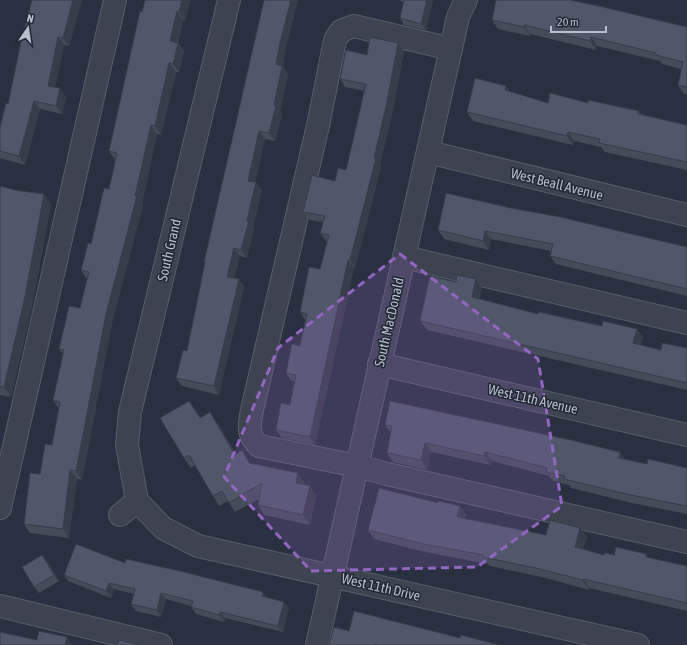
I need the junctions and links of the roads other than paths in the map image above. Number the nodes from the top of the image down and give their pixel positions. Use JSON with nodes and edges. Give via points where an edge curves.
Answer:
{"nodes":[{"id":1,"x":115,"y":0,"type":"edge"},
{"id":2,"x":229,"y":0,"type":"edge"},
{"id":3,"x":466,"y":0,"type":"edge"},
{"id":4,"x":451,"y":49,"type":"junction"},
{"id":5,"x":428,"y":152,"type":"junction"},
{"id":6,"x":687,"y":215,"type":"edge"},
{"id":7,"x":404,"y":257,"type":"junction"},
{"id":8,"x":687,"y":323,"type":"edge"},
{"id":9,"x":379,"y":364,"type":"junction"},
{"id":10,"x":687,"y":435,"type":"edge"},
{"id":11,"x":357,"y":466,"type":"junction"},
{"id":12,"x":137,"y":501,"type":"junction"},
{"id":13,"x":0,"y":508,"type":"edge"},
{"id":14,"x":120,"y":515,"type":"dead end"},
{"id":15,"x":687,"y":542,"type":"edge"},
{"id":16,"x":333,"y":576,"type":"junction"},
{"id":17,"x":0,"y":606,"type":"edge"},
{"id":18,"x":161,"y":645,"type":"edge"},
{"id":19,"x":317,"y":645,"type":"edge"},
{"id":20,"x":638,"y":645,"type":"edge"}],
"edges":[{"from":1,"to":13,"type":"street"},
{"from":2,"to":12,"type":"street","name":"South Grand","via":[[130,412],[127,445]]},
{"from":3,"to":4,"type":"street","name":"South MacDonald","via":[[458,17]]},
{"from":4,"to":5,"type":"street","name":"South MacDonald"},
{"from":4,"to":11,"type":"street","via":[[354,26],[341,31],[335,40],[319,121],[249,424],[251,438],[259,446]]},
{"from":5,"to":6,"type":"street","name":"West Beall Avenue"},
{"from":5,"to":7,"type":"street","name":"South MacDonald"},
{"from":7,"to":8,"type":"street"},
{"from":7,"to":9,"type":"street","name":"South MacDonald"},
{"from":9,"to":10,"type":"street","name":"West 11th Avenue"},
{"from":9,"to":11,"type":"street","name":"South MacDonald"},
{"from":11,"to":15,"type":"street"},
{"from":11,"to":16,"type":"street","name":"South MacDonald"},
{"from":12,"to":14,"type":"street"},
{"from":12,"to":16,"type":"street","name":"West 11th Drive","via":[[163,528],[198,546]]},
{"from":16,"to":19,"type":"street","name":"South MacDonald"},
{"from":16,"to":20,"type":"street","name":"West 11th Drive"},
{"from":17,"to":18,"type":"street"}]}
